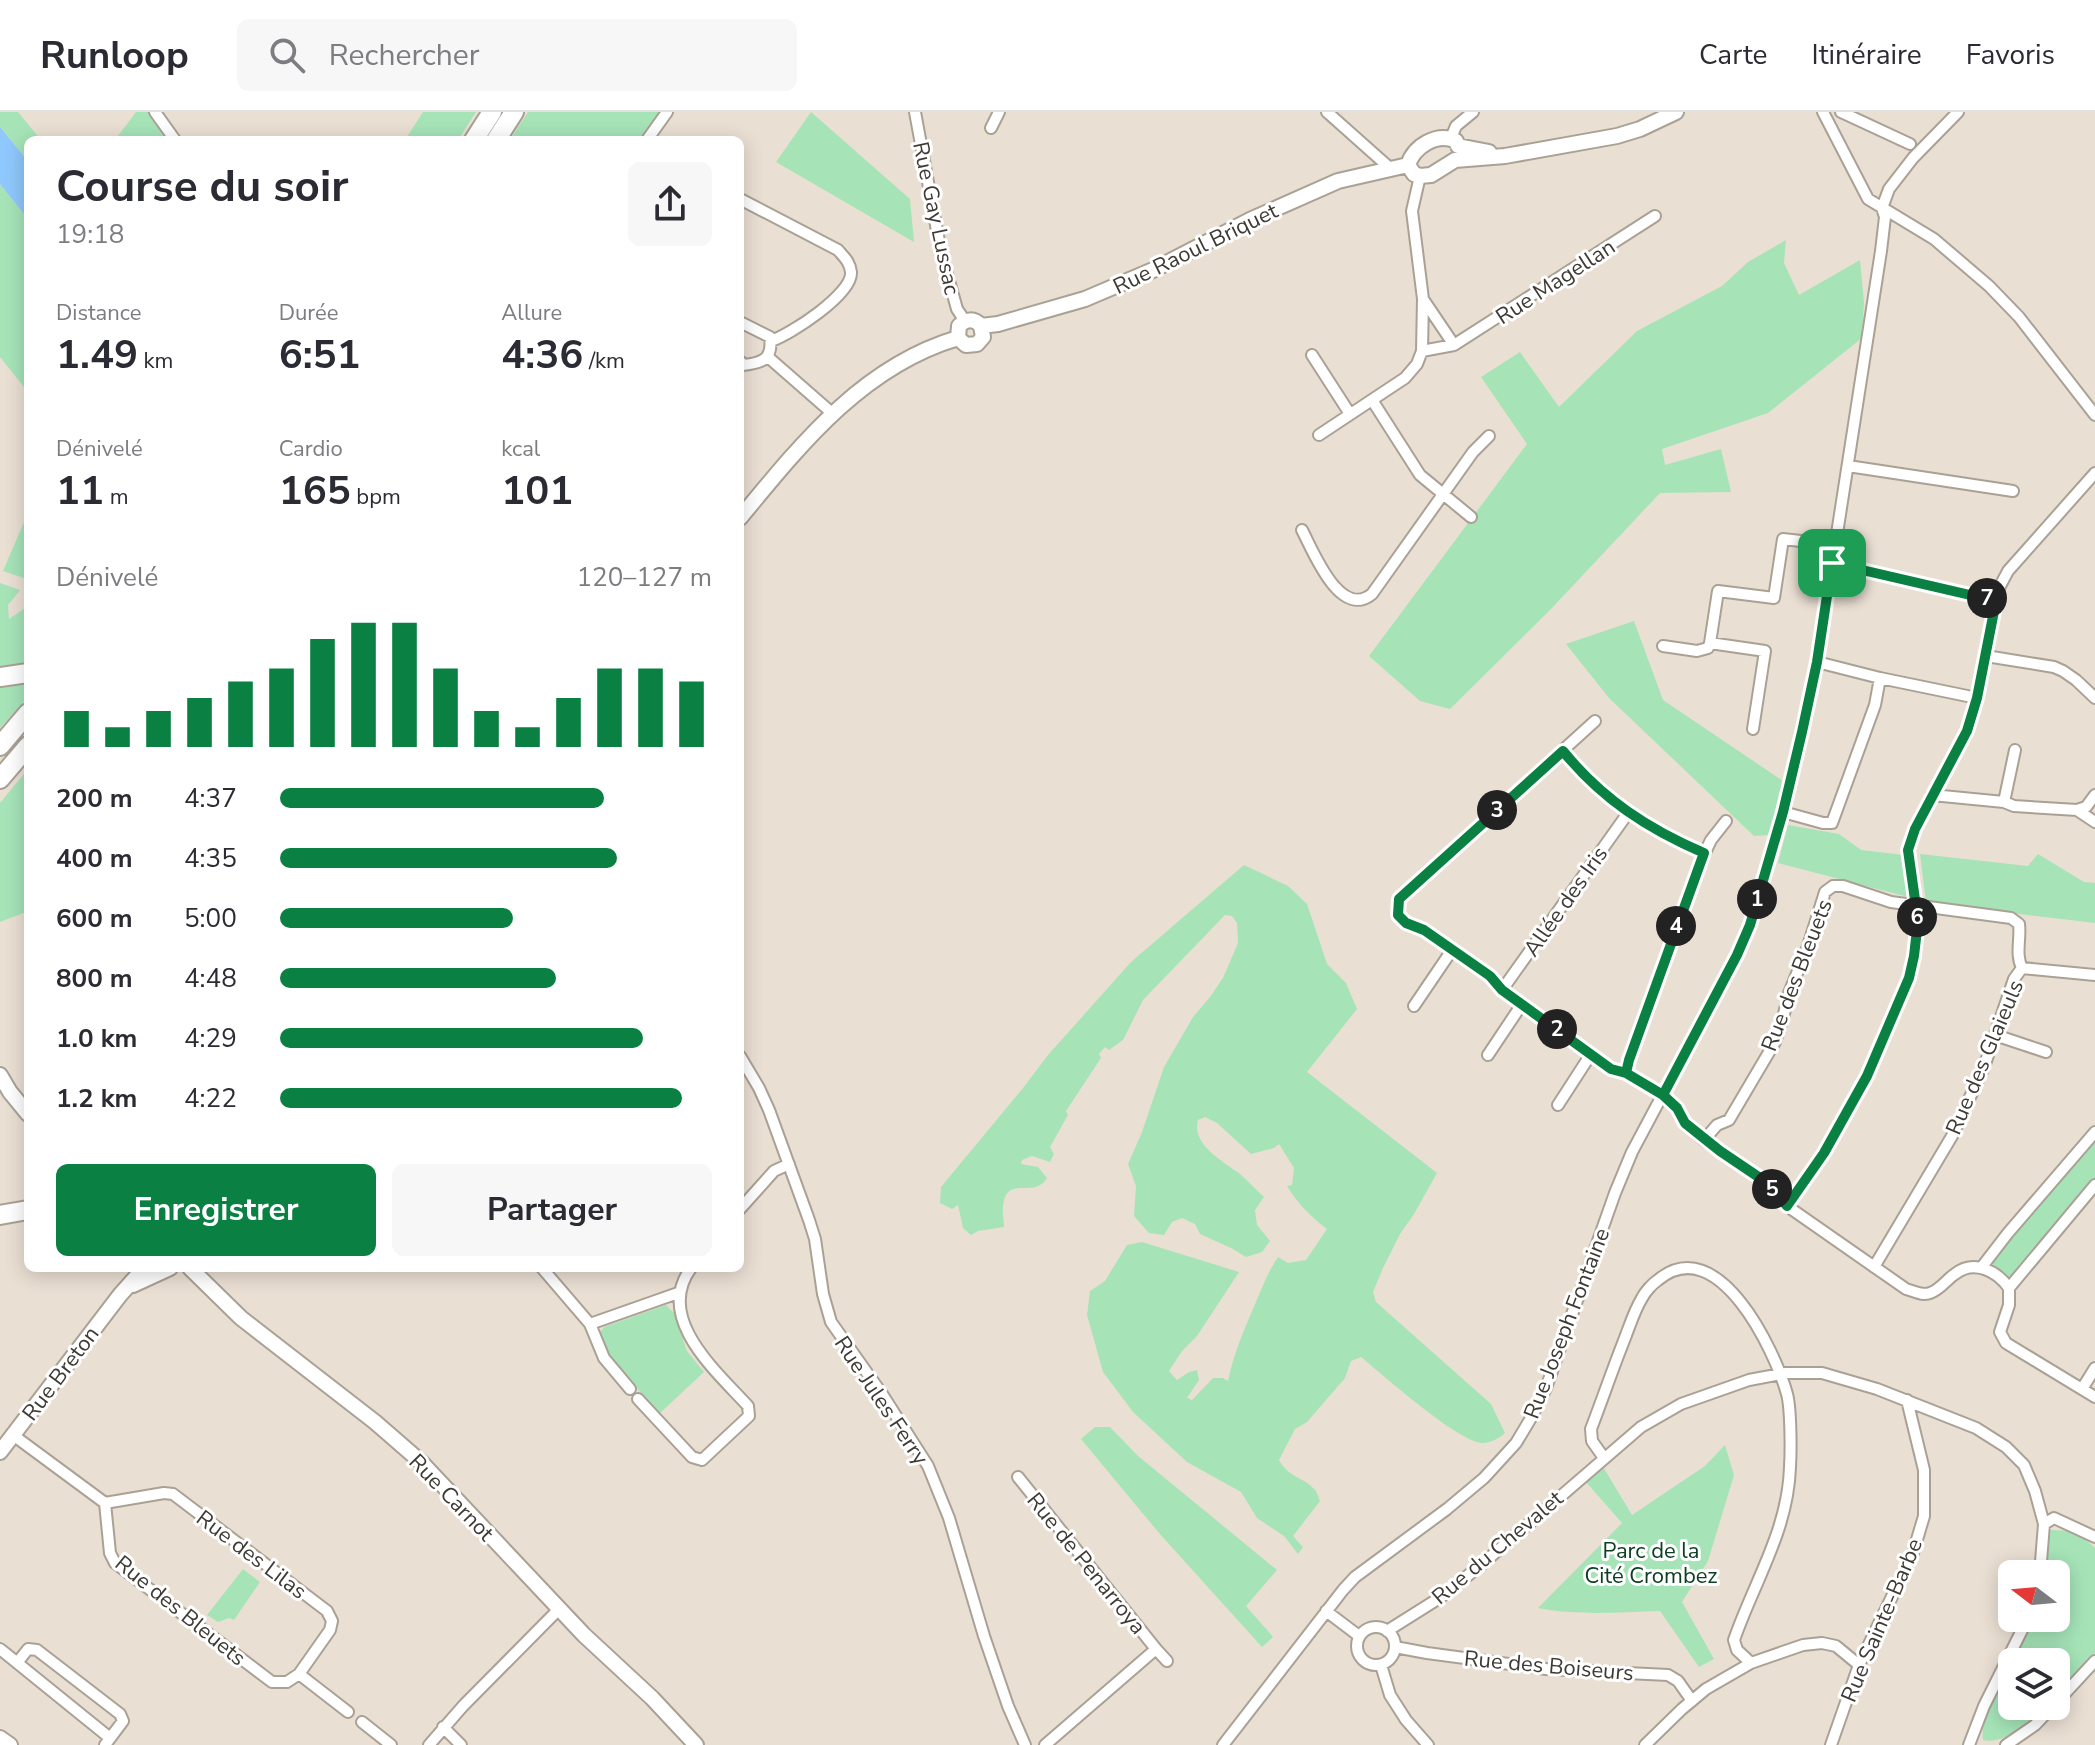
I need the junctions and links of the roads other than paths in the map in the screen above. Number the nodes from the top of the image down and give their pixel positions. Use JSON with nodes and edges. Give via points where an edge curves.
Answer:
{"nodes":[{"id":1,"x":155,"y":112,"type":"edge"},
{"id":2,"x":492,"y":112,"type":"edge"},
{"id":3,"x":514,"y":112,"type":"edge"},
{"id":4,"x":667,"y":112,"type":"edge"},
{"id":5,"x":915,"y":112,"type":"edge"},
{"id":6,"x":999,"y":112,"type":"edge"},
{"id":7,"x":1327,"y":112,"type":"edge"},
{"id":8,"x":1473,"y":112,"type":"edge"},
{"id":9,"x":1676,"y":112,"type":"edge"},
{"id":10,"x":1823,"y":112,"type":"edge"},
{"id":11,"x":1841,"y":112,"type":"edge"},
{"id":12,"x":1958,"y":112,"type":"edge"},
{"id":13,"x":991,"y":128,"type":"dead end"},
{"id":14,"x":172,"y":136,"type":"edge"},
{"id":15,"x":477,"y":136,"type":"edge"},
{"id":16,"x":499,"y":136,"type":"edge"},
{"id":17,"x":650,"y":136,"type":"edge"},
{"id":18,"x":1933,"y":137,"type":"junction"},
{"id":19,"x":1910,"y":144,"type":"junction"},
{"id":20,"x":1455,"y":148,"type":"junction"},
{"id":21,"x":1913,"y":158,"type":"junction"},
{"id":22,"x":1408,"y":165,"type":"junction"},
{"id":23,"x":1391,"y":169,"type":"junction"},
{"id":24,"x":1420,"y":176,"type":"junction"},
{"id":25,"x":744,"y":201,"type":"edge"},
{"id":26,"x":1882,"y":208,"type":"junction"},
{"id":27,"x":1655,"y":216,"type":"dead end"},
{"id":28,"x":1423,"y":299,"type":"junction"},
{"id":29,"x":965,"y":321,"type":"junction"},
{"id":30,"x":744,"y":324,"type":"edge"},
{"id":31,"x":981,"y":326,"type":"junction"},
{"id":32,"x":958,"y":338,"type":"junction"},
{"id":33,"x":771,"y":341,"type":"junction"},
{"id":34,"x":1454,"y":345,"type":"junction"},
{"id":35,"x":1422,"y":351,"type":"junction"},
{"id":36,"x":1312,"y":355,"type":"dead end"},
{"id":37,"x":768,"y":357,"type":"junction"},
{"id":38,"x":744,"y":366,"type":"edge"},
{"id":39,"x":1372,"y":400,"type":"junction"},
{"id":40,"x":832,"y":413,"type":"junction"},
{"id":41,"x":1350,"y":414,"type":"junction"},
{"id":42,"x":2095,"y":415,"type":"edge"},
{"id":43,"x":1319,"y":435,"type":"dead end"},
{"id":44,"x":1489,"y":436,"type":"dead end"},
{"id":45,"x":1848,"y":466,"type":"junction"},
{"id":46,"x":2095,"y":473,"type":"edge"},
{"id":47,"x":2013,"y":491,"type":"dead end"},
{"id":48,"x":1443,"y":496,"type":"junction"},
{"id":49,"x":744,"y":513,"type":"edge"},
{"id":50,"x":1471,"y":517,"type":"dead end"},
{"id":51,"x":1302,"y":530,"type":"dead end"},
{"id":52,"x":1836,"y":545,"type":"junction"},
{"id":53,"x":1832,"y":563,"type":"junction"},
{"id":54,"x":1996,"y":601,"type":"junction"},
{"id":55,"x":1710,"y":643,"type":"junction"},
{"id":56,"x":1663,"y":646,"type":"dead end"},
{"id":57,"x":1986,"y":656,"type":"junction"},
{"id":58,"x":1817,"y":662,"type":"junction"},
{"id":59,"x":24,"y":674,"type":"edge"},
{"id":60,"x":0,"y":677,"type":"edge"},
{"id":61,"x":1880,"y":678,"type":"junction"},
{"id":62,"x":1977,"y":698,"type":"junction"},
{"id":63,"x":2095,"y":698,"type":"edge"},
{"id":64,"x":24,"y":718,"type":"edge"},
{"id":65,"x":1595,"y":721,"type":"dead end"},
{"id":66,"x":1753,"y":729,"type":"dead end"},
{"id":67,"x":0,"y":746,"type":"edge"},
{"id":68,"x":2015,"y":750,"type":"dead end"},
{"id":69,"x":24,"y":751,"type":"edge"},
{"id":70,"x":1563,"y":751,"type":"junction"},
{"id":71,"x":0,"y":779,"type":"edge"},
{"id":72,"x":1932,"y":795,"type":"junction"},
{"id":73,"x":2095,"y":795,"type":"edge"},
{"id":74,"x":2004,"y":802,"type":"junction"},
{"id":75,"x":2077,"y":810,"type":"junction"},
{"id":76,"x":1783,"y":812,"type":"junction"},
{"id":77,"x":1628,"y":813,"type":"junction"},
{"id":78,"x":1726,"y":821,"type":"dead end"},
{"id":79,"x":2095,"y":822,"type":"edge"},
{"id":80,"x":1704,"y":853,"type":"junction"},
{"id":81,"x":1916,"y":905,"type":"junction"},
{"id":82,"x":1452,"y":950,"type":"junction"},
{"id":83,"x":2022,"y":968,"type":"junction"},
{"id":84,"x":2095,"y":975,"type":"edge"},
{"id":85,"x":1502,"y":990,"type":"junction"},
{"id":86,"x":1522,"y":1004,"type":"junction"},
{"id":87,"x":1414,"y":1006,"type":"dead end"},
{"id":88,"x":1995,"y":1035,"type":"junction"},
{"id":89,"x":2046,"y":1052,"type":"dead end"},
{"id":90,"x":1591,"y":1054,"type":"junction"},
{"id":91,"x":1488,"y":1055,"type":"dead end"},
{"id":92,"x":0,"y":1061,"type":"edge"},
{"id":93,"x":744,"y":1063,"type":"edge"},
{"id":94,"x":1626,"y":1073,"type":"junction"},
{"id":95,"x":0,"y":1075,"type":"edge"},
{"id":96,"x":24,"y":1094,"type":"edge"},
{"id":97,"x":1663,"y":1095,"type":"junction"},
{"id":98,"x":1558,"y":1105,"type":"dead end"},
{"id":99,"x":24,"y":1109,"type":"edge"},
{"id":100,"x":2095,"y":1132,"type":"edge"},
{"id":101,"x":1704,"y":1140,"type":"junction"},
{"id":102,"x":789,"y":1164,"type":"junction"},
{"id":103,"x":2095,"y":1185,"type":"edge"},
{"id":104,"x":744,"y":1205,"type":"edge"},
{"id":105,"x":1787,"y":1206,"type":"junction"},
{"id":106,"x":24,"y":1211,"type":"edge"},
{"id":107,"x":0,"y":1215,"type":"edge"},
{"id":108,"x":24,"y":1220,"type":"edge"},
{"id":109,"x":0,"y":1223,"type":"edge"},
{"id":110,"x":1874,"y":1267,"type":"junction"},
{"id":111,"x":1981,"y":1268,"type":"junction"},
{"id":112,"x":140,"y":1272,"type":"edge"},
{"id":113,"x":160,"y":1272,"type":"edge"},
{"id":114,"x":194,"y":1272,"type":"edge"},
{"id":115,"x":545,"y":1272,"type":"edge"},
{"id":116,"x":688,"y":1272,"type":"edge"},
{"id":117,"x":2009,"y":1288,"type":"junction"},
{"id":118,"x":678,"y":1293,"type":"junction"},
{"id":119,"x":120,"y":1295,"type":"junction"},
{"id":120,"x":590,"y":1324,"type":"junction"},
{"id":121,"x":2095,"y":1368,"type":"edge"},
{"id":122,"x":1780,"y":1374,"type":"junction"},
{"id":123,"x":630,"y":1389,"type":"dead end"},
{"id":124,"x":2082,"y":1389,"type":"junction"},
{"id":125,"x":2095,"y":1397,"type":"edge"},
{"id":126,"x":638,"y":1399,"type":"dead end"},
{"id":127,"x":1907,"y":1400,"type":"junction"},
{"id":128,"x":13,"y":1435,"type":"junction"},
{"id":129,"x":0,"y":1452,"type":"edge"},
{"id":130,"x":1604,"y":1458,"type":"junction"},
{"id":131,"x":1018,"y":1477,"type":"dead end"},
{"id":132,"x":105,"y":1503,"type":"junction"},
{"id":133,"x":2044,"y":1524,"type":"junction"},
{"id":134,"x":2095,"y":1537,"type":"edge"},
{"id":135,"x":2041,"y":1560,"type":"edge"},
{"id":136,"x":559,"y":1609,"type":"junction"},
{"id":137,"x":1326,"y":1611,"type":"junction"},
{"id":138,"x":1387,"y":1631,"type":"junction"},
{"id":139,"x":2021,"y":1632,"type":"edge"},
{"id":140,"x":1359,"y":1636,"type":"junction"},
{"id":141,"x":1395,"y":1647,"type":"junction"},
{"id":142,"x":0,"y":1649,"type":"edge"},
{"id":143,"x":1156,"y":1649,"type":"junction"},
{"id":144,"x":1167,"y":1661,"type":"dead end"},
{"id":145,"x":2095,"y":1661,"type":"edge"},
{"id":146,"x":17,"y":1663,"type":"junction"},
{"id":147,"x":1751,"y":1663,"type":"junction"},
{"id":148,"x":1381,"y":1665,"type":"junction"},
{"id":149,"x":1859,"y":1665,"type":"junction"},
{"id":150,"x":299,"y":1674,"type":"junction"},
{"id":151,"x":2070,"y":1688,"type":"edge"},
{"id":152,"x":1692,"y":1701,"type":"junction"},
{"id":153,"x":348,"y":1712,"type":"dead end"},
{"id":154,"x":2040,"y":1720,"type":"edge"},
{"id":155,"x":362,"y":1722,"type":"dead end"},
{"id":156,"x":443,"y":1727,"type":"junction"},
{"id":157,"x":0,"y":1738,"type":"edge"},
{"id":158,"x":108,"y":1742,"type":"edge"},
{"id":159,"x":10,"y":1745,"type":"edge"},
{"id":160,"x":391,"y":1745,"type":"edge"},
{"id":161,"x":429,"y":1745,"type":"edge"},
{"id":162,"x":461,"y":1745,"type":"edge"},
{"id":163,"x":696,"y":1745,"type":"edge"},
{"id":164,"x":1025,"y":1745,"type":"edge"},
{"id":165,"x":1045,"y":1745,"type":"edge"},
{"id":166,"x":1223,"y":1745,"type":"edge"},
{"id":167,"x":1428,"y":1745,"type":"edge"},
{"id":168,"x":1645,"y":1745,"type":"edge"},
{"id":169,"x":1831,"y":1745,"type":"edge"},
{"id":170,"x":1969,"y":1745,"type":"edge"},
{"id":171,"x":2006,"y":1745,"type":"edge"}],
"edges":[{"from":1,"to":14,"type":"street"},
{"from":2,"to":15,"type":"highway"},
{"from":3,"to":16,"type":"highway"},
{"from":4,"to":17,"type":"street"},
{"from":5,"to":29,"type":"street","name":"Rue Gay Lussac","via":[[941,252]]},
{"from":6,"to":13,"type":"street"},
{"from":7,"to":23,"type":"street"},
{"from":8,"to":20,"type":"street","via":[[1456,126]]},
{"from":9,"to":20,"type":"main road","via":[[1617,136],[1505,156]]},
{"from":10,"to":26,"type":"street","via":[[1868,199]]},
{"from":11,"to":19,"type":"street"},
{"from":12,"to":18,"type":"street"},
{"from":18,"to":19,"type":"street"},
{"from":18,"to":21,"type":"street"},
{"from":19,"to":21,"type":"street"},
{"from":20,"to":22,"type":"main road","name":"Rue Raoul Briquet","via":[[1445,138],[1429,141]]},
{"from":20,"to":24,"type":"main road","via":[[1437,173]]},
{"from":21,"to":26,"type":"street","via":[[1889,189]]},
{"from":22,"to":23,"type":"main road","name":"Rue Raoul Briquet"},
{"from":22,"to":24,"type":"main road"},
{"from":23,"to":31,"type":"main road","name":"Rue Raoul Briquet","via":[[1338,181],[1085,299]]},
{"from":24,"to":28,"type":"street","via":[[1412,211]]},
{"from":25,"to":33,"type":"street","via":[[838,250],[852,274],[839,297]]},
{"from":26,"to":42,"type":"street","via":[[1934,239],[1989,286]]},
{"from":26,"to":45,"type":"street","name":"Rue Joseph Fontaine","via":[[1881,251]]},
{"from":27,"to":34,"type":"street","name":"Rue Magellan"},
{"from":28,"to":34,"type":"street"},
{"from":28,"to":35,"type":"street"},
{"from":29,"to":31,"type":"main road"},
{"from":29,"to":32,"type":"main road"},
{"from":30,"to":33,"type":"street"},
{"from":31,"to":32,"type":"main road","via":[[983,337],[977,344],[966,345]]},
{"from":32,"to":40,"type":"main road","via":[[905,359]]},
{"from":33,"to":37,"type":"street"},
{"from":34,"to":35,"type":"street"},
{"from":35,"to":39,"type":"street","via":[[1405,378]]},
{"from":36,"to":41,"type":"street"},
{"from":37,"to":38,"type":"street"},
{"from":37,"to":40,"type":"street"},
{"from":39,"to":41,"type":"street"},
{"from":39,"to":48,"type":"street","via":[[1420,475]]},
{"from":40,"to":49,"type":"main road"},
{"from":41,"to":43,"type":"street"},
{"from":44,"to":48,"type":"street"},
{"from":45,"to":47,"type":"street"},
{"from":45,"to":52,"type":"street","name":"Rue Joseph Fontaine"},
{"from":46,"to":54,"type":"street","via":[[2008,571]]},
{"from":48,"to":50,"type":"street"},
{"from":48,"to":51,"type":"street","via":[[1372,594],[1360,601],[1332,585]]},
{"from":52,"to":53,"type":"street","name":"Rue Joseph Fontaine"},
{"from":52,"to":55,"type":"street","via":[[1783,539],[1774,598],[1718,591]]},
{"from":53,"to":54,"type":"street"},
{"from":53,"to":58,"type":"street","name":"Rue Joseph Fontaine"},
{"from":54,"to":57,"type":"street"},
{"from":55,"to":56,"type":"street","via":[[1702,651]]},
{"from":55,"to":66,"type":"street","via":[[1765,651]]},
{"from":57,"to":62,"type":"street"},
{"from":57,"to":63,"type":"street","via":[[2054,667]]},
{"from":58,"to":61,"type":"street"},
{"from":58,"to":76,"type":"street","name":"Rue Joseph Fontaine"},
{"from":59,"to":60,"type":"highway"},
{"from":61,"to":62,"type":"street"},
{"from":61,"to":76,"type":"street","via":[[1832,823]]},
{"from":62,"to":72,"type":"street","via":[[1967,731]]},
{"from":64,"to":67,"type":"highway"},
{"from":65,"to":70,"type":"street"},
{"from":68,"to":74,"type":"street"},
{"from":69,"to":71,"type":"highway"},
{"from":70,"to":77,"type":"street"},
{"from":70,"to":82,"type":"street","via":[[1399,899],[1398,915],[1406,923]]},
{"from":72,"to":74,"type":"street"},
{"from":72,"to":81,"type":"street","via":[[1908,850]]},
{"from":73,"to":75,"type":"street"},
{"from":74,"to":75,"type":"street"},
{"from":75,"to":79,"type":"street"},
{"from":76,"to":97,"type":"street","name":"Rue Joseph Fontaine","via":[[1750,925]]},
{"from":77,"to":80,"type":"street"},
{"from":77,"to":85,"type":"street","name":"Allée des Iris"},
{"from":78,"to":80,"type":"street"},
{"from":80,"to":94,"type":"street"},
{"from":81,"to":83,"type":"street","name":"Rue des Glaieuls","via":[[2011,918],[2019,924],[2017,959]]},
{"from":81,"to":101,"type":"street","name":"Rue des Bleuets","via":[[1843,886],[1825,892],[1775,1042],[1729,1120]]},
{"from":81,"to":105,"type":"street","via":[[1909,978],[1880,1050],[1824,1153]]},
{"from":82,"to":85,"type":"street"},
{"from":82,"to":87,"type":"street"},
{"from":83,"to":84,"type":"street"},
{"from":83,"to":88,"type":"street","name":"Rue des Glaieuls"},
{"from":85,"to":86,"type":"street"},
{"from":86,"to":90,"type":"street"},
{"from":86,"to":91,"type":"street"},
{"from":88,"to":89,"type":"street"},
{"from":88,"to":110,"type":"street","name":"Rue des Glaieuls","via":[[1952,1136]]},
{"from":90,"to":94,"type":"street"},
{"from":90,"to":98,"type":"street"},
{"from":92,"to":96,"type":"main road"},
{"from":93,"to":102,"type":"street","name":"Rue Jules Ferry"},
{"from":94,"to":97,"type":"street"},
{"from":95,"to":99,"type":"main road"},
{"from":97,"to":101,"type":"street"},
{"from":97,"to":137,"type":"street","name":"Rue Joseph Fontaine","via":[[1627,1164],[1546,1388],[1516,1443],[1469,1493],[1355,1577]]},
{"from":100,"to":111,"type":"street"},
{"from":101,"to":105,"type":"street","via":[[1766,1182]]},
{"from":102,"to":104,"type":"street","via":[[774,1171]]},
{"from":102,"to":164,"type":"street","name":"Rue Jules Ferry","via":[[815,1239],[831,1322],[928,1466]]},
{"from":103,"to":117,"type":"street"},
{"from":105,"to":110,"type":"street"},
{"from":106,"to":107,"type":"highway"},
{"from":108,"to":109,"type":"highway"},
{"from":110,"to":111,"type":"street","via":[[1920,1294],[1930,1294],[1957,1271]]},
{"from":111,"to":117,"type":"street"},
{"from":112,"to":119,"type":"main road","name":"Rue Breton"},
{"from":113,"to":119,"type":"main road","name":"Rue Breton"},
{"from":114,"to":136,"type":"main road","name":"Rue Carnot","via":[[241,1318],[421,1462]]},
{"from":115,"to":120,"type":"street"},
{"from":116,"to":118,"type":"street"},
{"from":117,"to":124,"type":"street","via":[[2000,1332],[2006,1343]]},
{"from":118,"to":120,"type":"street"},
{"from":118,"to":126,"type":"street","via":[[691,1339],[748,1406],[749,1416],[702,1460],[692,1457]]},
{"from":119,"to":128,"type":"main road","name":"Rue Breton"},
{"from":120,"to":123,"type":"street","via":[[604,1358]]},
{"from":121,"to":124,"type":"street"},
{"from":122,"to":127,"type":"street","name":"Rue du Chevalet","via":[[1822,1373]]},
{"from":122,"to":130,"type":"street","name":"Rue du Chevalet","via":[[1681,1404],[1641,1427]]},
{"from":122,"to":130,"type":"street","via":[[1758,1325],[1720,1281],[1702,1270],[1680,1269],[1659,1278],[1642,1296],[1591,1429]]},
{"from":122,"to":147,"type":"street","via":[[1788,1397],[1790,1467],[1778,1534],[1734,1640]]},
{"from":124,"to":125,"type":"street"},
{"from":127,"to":133,"type":"street","name":"Rue du Chevalet","via":[[1976,1428],[2006,1447],[2024,1465]]},
{"from":127,"to":149,"type":"street","name":"Rue Sainte-Barbe","via":[[1924,1470],[1924,1516],[1913,1553]]},
{"from":128,"to":129,"type":"main road","name":"Rue Breton"},
{"from":128,"to":132,"type":"street"},
{"from":130,"to":138,"type":"street","name":"Rue du Chevalet","via":[[1441,1597]]},
{"from":131,"to":143,"type":"street","name":"Rue de Penarroya"},
{"from":132,"to":150,"type":"street","name":"Rue des Bleuets","via":[[115,1563],[272,1682],[287,1682]]},
{"from":132,"to":150,"type":"street","name":"Rue des Lilas","via":[[173,1494],[327,1611],[330,1630]]},
{"from":133,"to":134,"type":"street","via":[[2054,1518]]},
{"from":133,"to":135,"type":"street"},
{"from":136,"to":156,"type":"street"},
{"from":136,"to":163,"type":"main road","name":"Rue Carnot"},
{"from":137,"to":140,"type":"street"},
{"from":137,"to":166,"type":"street","name":"Rue Joseph Fontaine"},
{"from":138,"to":140,"type":"street","via":[[1368,1628]]},
{"from":138,"to":141,"type":"street"},
{"from":139,"to":170,"type":"street"},
{"from":140,"to":148,"type":"street","via":[[1360,1658]]},
{"from":141,"to":148,"type":"street"},
{"from":141,"to":152,"type":"street","name":"Rue des Boiseurs","via":[[1546,1669],[1668,1675]]},
{"from":142,"to":146,"type":"street"},
{"from":143,"to":144,"type":"street","name":"Rue de Penarroya"},
{"from":143,"to":165,"type":"street","name":"Rue de Penarroya"},
{"from":145,"to":151,"type":"street"},
{"from":146,"to":158,"type":"street"},
{"from":146,"to":158,"type":"street","via":[[28,1649],[37,1650],[120,1714],[123,1721]]},
{"from":147,"to":149,"type":"street","via":[[1822,1643],[1836,1646]]},
{"from":147,"to":152,"type":"street"},
{"from":148,"to":167,"type":"street","via":[[1390,1695]]},
{"from":149,"to":169,"type":"street","name":"Rue Sainte-Barbe"},
{"from":150,"to":153,"type":"street"},
{"from":152,"to":168,"type":"street"},
{"from":154,"to":171,"type":"street"},
{"from":155,"to":160,"type":"street"},
{"from":156,"to":161,"type":"street"},
{"from":156,"to":162,"type":"street"},
{"from":157,"to":159,"type":"main road"}]}
